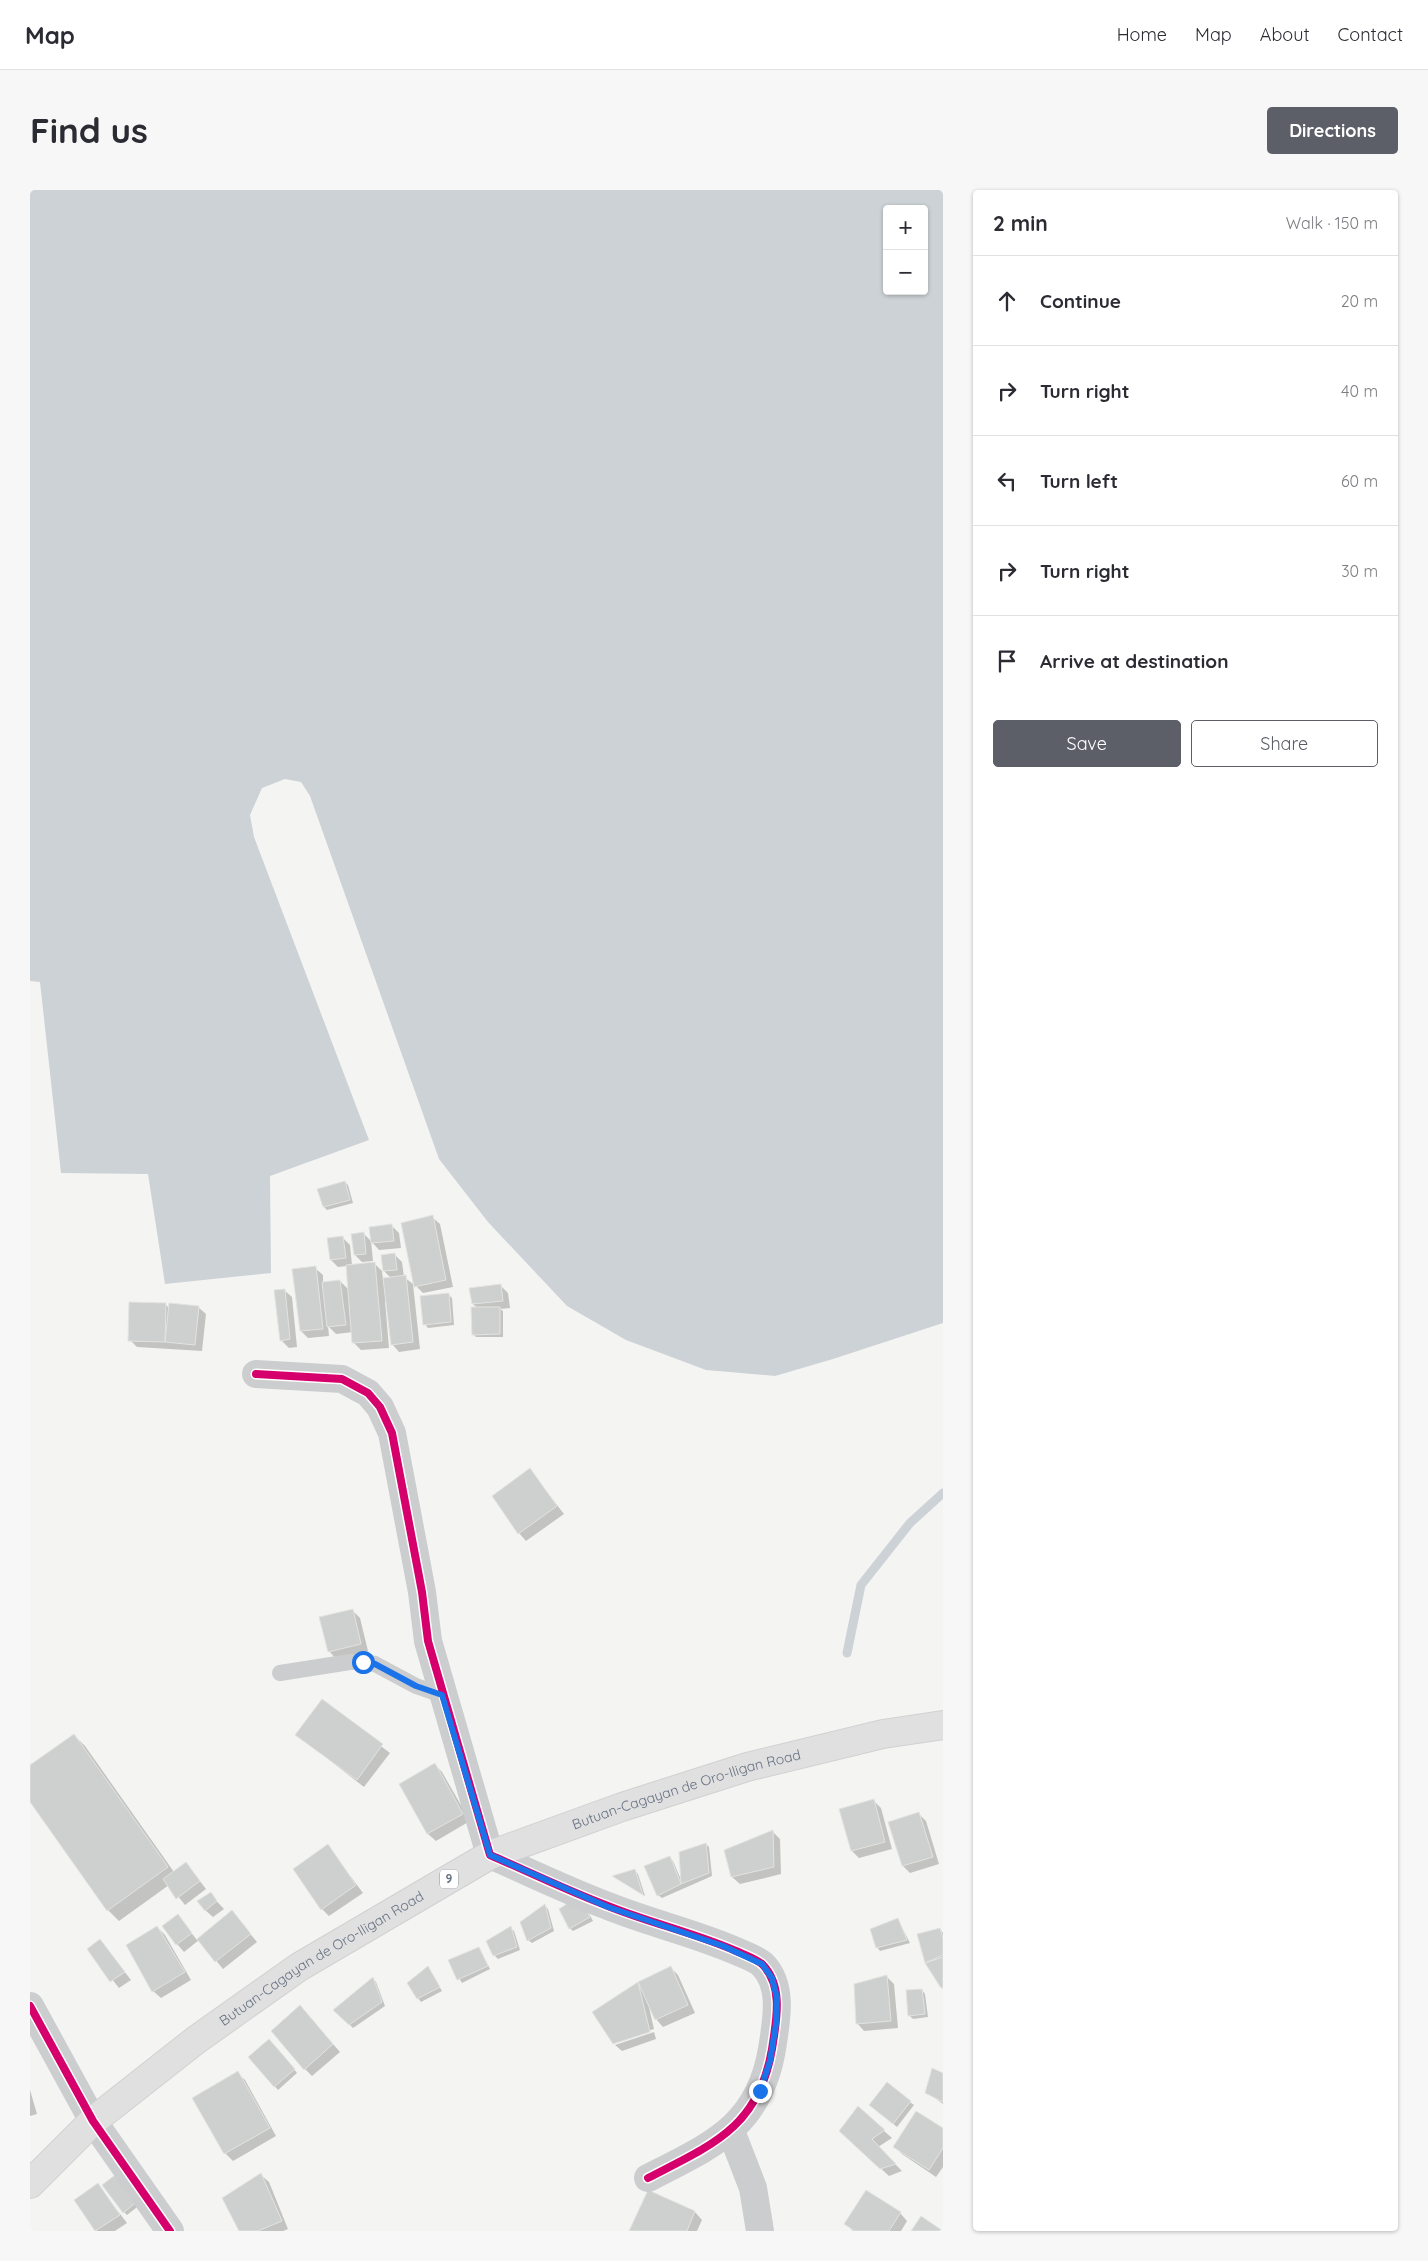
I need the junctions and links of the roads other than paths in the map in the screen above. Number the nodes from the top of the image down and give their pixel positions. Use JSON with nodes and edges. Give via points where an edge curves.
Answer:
{"nodes":[{"id":1,"x":256,"y":1374,"type":"dead end"},
{"id":2,"x":280,"y":1673,"type":"dead end"},
{"id":3,"x":442,"y":1695,"type":"junction"},
{"id":4,"x":943,"y":1725,"type":"edge"},
{"id":5,"x":490,"y":1855,"type":"junction"},
{"id":6,"x":30,"y":2006,"type":"edge"},
{"id":7,"x":93,"y":2121,"type":"junction"},
{"id":8,"x":730,"y":2131,"type":"junction"},
{"id":9,"x":648,"y":2178,"type":"dead end"},
{"id":10,"x":30,"y":2184,"type":"edge"},
{"id":11,"x":170,"y":2231,"type":"edge"},
{"id":12,"x":760,"y":2231,"type":"edge"}],
"edges":[{"from":1,"to":3,"type":"street","via":[[342,1379],[368,1393],[380,1407],[392,1433],[428,1641]]},
{"from":2,"to":3,"type":"lane","via":[[363,1662],[375,1664],[416,1686]]},
{"from":3,"to":5,"type":"street"},
{"from":4,"to":5,"type":"highway","name":"Butuan-Cagayan de Oro-Iligan Road","number":"9","via":[[883,1734],[747,1767],[622,1807]]},
{"from":5,"to":7,"type":"highway","name":"Butuan-Cagayan de Oro-Iligan Road","number":"9","via":[[299,1967],[196,2040]]},
{"from":5,"to":8,"type":"street","via":[[608,1907],[723,1946],[762,1964],[772,1978],[777,1998],[770,2061],[760,2091],[742,2120]]},
{"from":6,"to":7,"type":"street"},
{"from":7,"to":10,"type":"highway","name":"Butuan-Cagayan de Oro-Iligan Road","number":"9"},
{"from":7,"to":11,"type":"street"},
{"from":8,"to":9,"type":"street"},
{"from":8,"to":12,"type":"street","via":[[753,2188]]}]}
